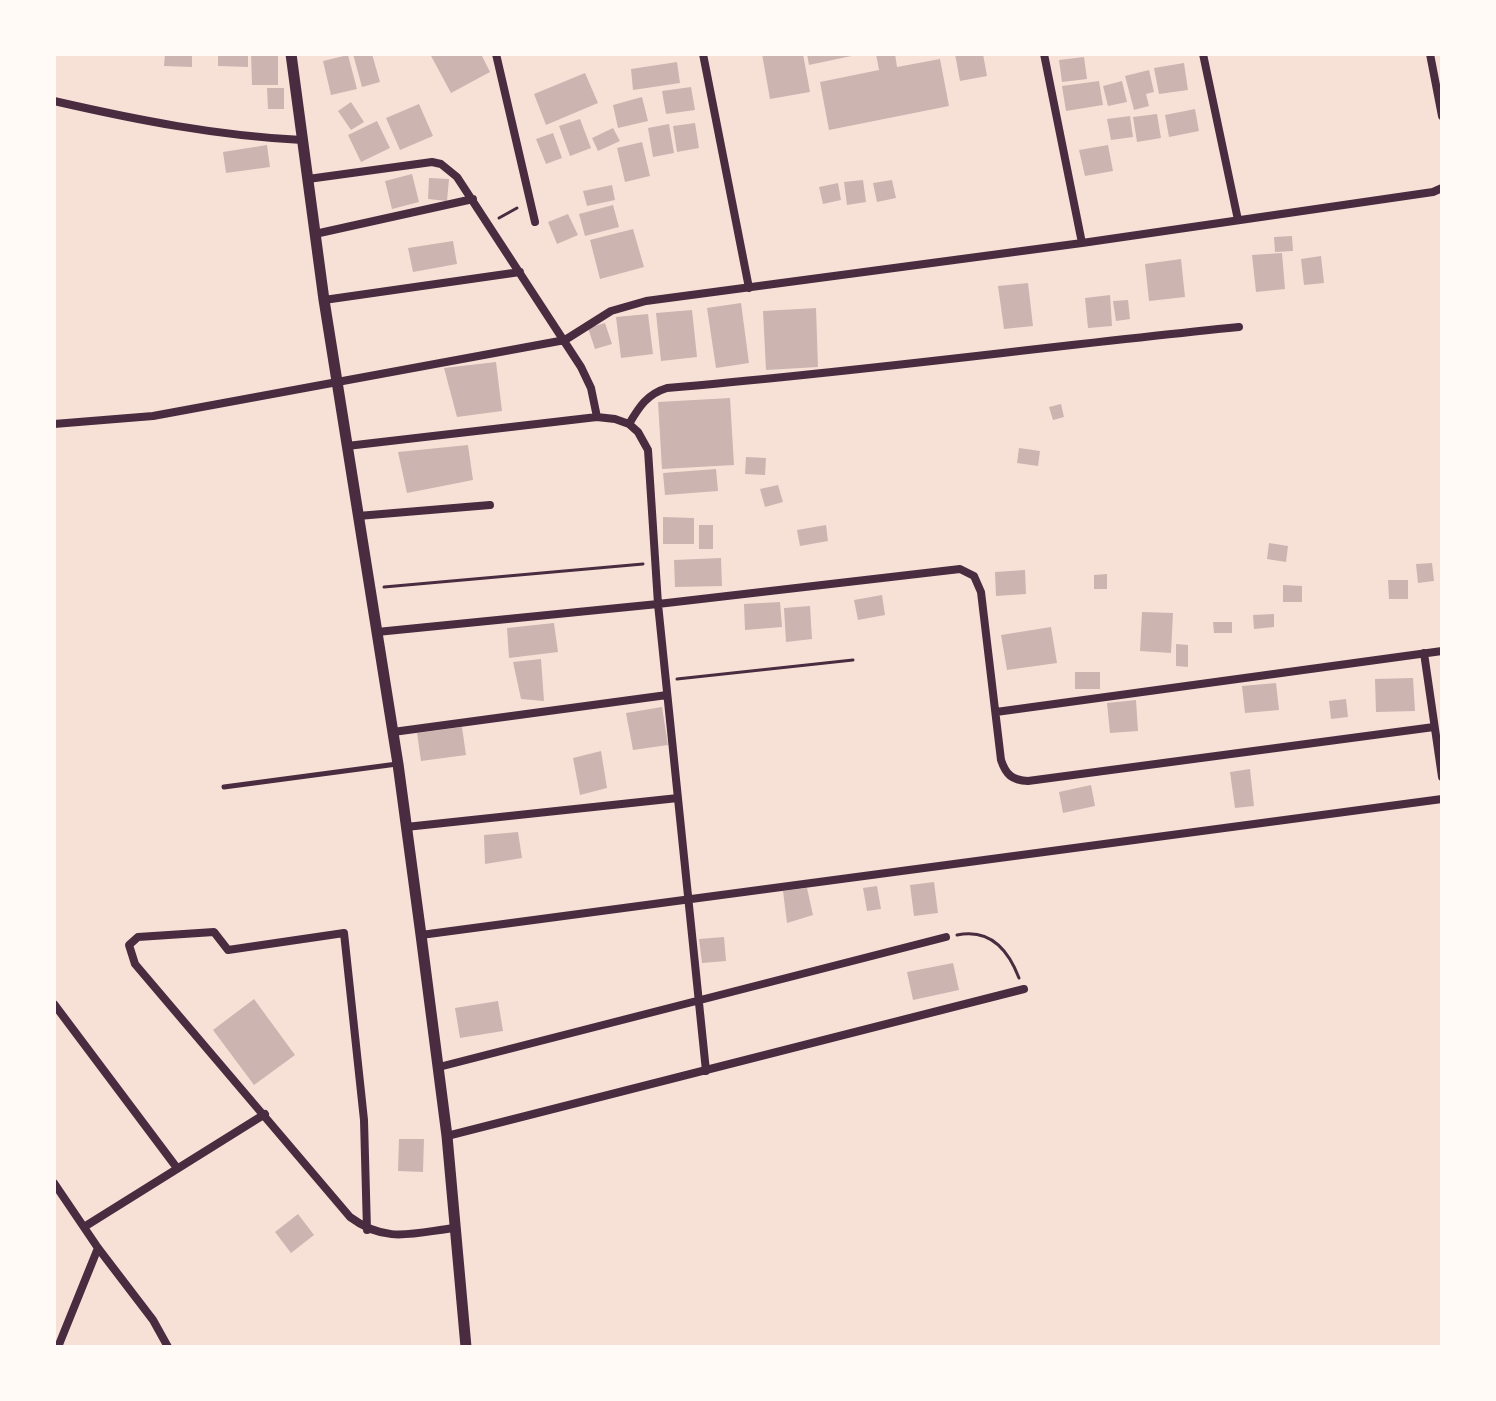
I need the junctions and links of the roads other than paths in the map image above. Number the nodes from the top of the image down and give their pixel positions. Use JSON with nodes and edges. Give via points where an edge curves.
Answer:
{"nodes":[{"id":1,"x":291,"y":54,"type":"edge"},
{"id":2,"x":496,"y":54,"type":"edge"},
{"id":3,"x":703,"y":54,"type":"edge"},
{"id":4,"x":1044,"y":54,"type":"edge"},
{"id":5,"x":1203,"y":54,"type":"edge"},
{"id":6,"x":1430,"y":54,"type":"edge"},
{"id":7,"x":54,"y":101,"type":"edge"},
{"id":8,"x":1442,"y":116,"type":"edge"},
{"id":9,"x":302,"y":140,"type":"junction"},
{"id":10,"x":308,"y":179,"type":"junction"},
{"id":11,"x":1442,"y":188,"type":"edge"},
{"id":12,"x":473,"y":199,"type":"junction"},
{"id":13,"x":1238,"y":220,"type":"junction"},
{"id":14,"x":535,"y":222,"type":"dead end"},
{"id":15,"x":315,"y":234,"type":"junction"},
{"id":16,"x":1082,"y":243,"type":"junction"},
{"id":17,"x":520,"y":272,"type":"junction"},
{"id":18,"x":749,"y":288,"type":"junction"},
{"id":19,"x":324,"y":300,"type":"junction"},
{"id":20,"x":1239,"y":327,"type":"dead end"},
{"id":21,"x":565,"y":340,"type":"junction"},
{"id":22,"x":336,"y":380,"type":"junction"},
{"id":23,"x":597,"y":417,"type":"junction"},
{"id":24,"x":54,"y":424,"type":"edge"},
{"id":25,"x":629,"y":424,"type":"junction"},
{"id":26,"x":347,"y":446,"type":"junction"},
{"id":27,"x":490,"y":505,"type":"dead end"},
{"id":28,"x":358,"y":516,"type":"junction"},
{"id":29,"x":658,"y":604,"type":"junction"},
{"id":30,"x":377,"y":632,"type":"junction"},
{"id":31,"x":1442,"y":651,"type":"edge"},
{"id":32,"x":1424,"y":653,"type":"junction"},
{"id":33,"x":667,"y":695,"type":"junction"},
{"id":34,"x":996,"y":712,"type":"junction"},
{"id":35,"x":1434,"y":727,"type":"junction"},
{"id":36,"x":393,"y":732,"type":"junction"},
{"id":37,"x":398,"y":764,"type":"junction"},
{"id":38,"x":1442,"y":777,"type":"edge"},
{"id":39,"x":224,"y":787,"type":"dead end"},
{"id":40,"x":678,"y":798,"type":"junction"},
{"id":41,"x":1442,"y":799,"type":"edge"},
{"id":42,"x":406,"y":827,"type":"junction"},
{"id":43,"x":688,"y":898,"type":"junction"},
{"id":44,"x":421,"y":935,"type":"junction"},
{"id":45,"x":946,"y":937,"type":"road end"},
{"id":46,"x":1024,"y":989,"type":"road end"},
{"id":47,"x":699,"y":1000,"type":"junction"},
{"id":48,"x":54,"y":1004,"type":"edge"},
{"id":49,"x":439,"y":1067,"type":"junction"},
{"id":50,"x":706,"y":1071,"type":"junction"},
{"id":51,"x":265,"y":1114,"type":"junction"},
{"id":52,"x":447,"y":1136,"type":"junction"},
{"id":53,"x":177,"y":1168,"type":"junction"},
{"id":54,"x":54,"y":1183,"type":"edge"},
{"id":55,"x":84,"y":1227,"type":"junction"},
{"id":56,"x":454,"y":1228,"type":"junction"},
{"id":57,"x":367,"y":1230,"type":"junction"},
{"id":58,"x":98,"y":1248,"type":"junction"},
{"id":59,"x":58,"y":1347,"type":"edge"},
{"id":60,"x":168,"y":1347,"type":"edge"},
{"id":61,"x":466,"y":1347,"type":"edge"}],
"edges":[{"from":1,"to":9,"type":"street"},
{"from":2,"to":14,"type":"street"},
{"from":3,"to":18,"type":"street"},
{"from":4,"to":16,"type":"street"},
{"from":5,"to":13,"type":"street"},
{"from":6,"to":8,"type":"street"},
{"from":7,"to":9,"type":"street","via":[[159,125]]},
{"from":9,"to":10,"type":"street"},
{"from":10,"to":12,"type":"street","via":[[432,162],[448,169]]},
{"from":10,"to":15,"type":"street"},
{"from":11,"to":13,"type":"street"},
{"from":12,"to":15,"type":"street"},
{"from":12,"to":17,"type":"street"},
{"from":13,"to":16,"type":"street"},
{"from":15,"to":19,"type":"street"},
{"from":16,"to":18,"type":"street"},
{"from":17,"to":19,"type":"street"},
{"from":17,"to":21,"type":"street"},
{"from":18,"to":21,"type":"street","via":[[646,301],[611,311]]},
{"from":19,"to":22,"type":"street"},
{"from":20,"to":25,"type":"street","via":[[667,388],[647,398]]},
{"from":21,"to":22,"type":"street"},
{"from":21,"to":23,"type":"street","via":[[591,388]]},
{"from":22,"to":24,"type":"street","via":[[153,416]]},
{"from":22,"to":26,"type":"street"},
{"from":23,"to":25,"type":"street"},
{"from":23,"to":26,"type":"street"},
{"from":25,"to":29,"type":"street","via":[[648,450]]},
{"from":26,"to":28,"type":"street"},
{"from":27,"to":28,"type":"street"},
{"from":28,"to":30,"type":"street"},
{"from":29,"to":30,"type":"street"},
{"from":29,"to":33,"type":"street"},
{"from":29,"to":34,"type":"street","via":[[948,568],[969,571],[981,592]]},
{"from":30,"to":36,"type":"street"},
{"from":31,"to":32,"type":"street"},
{"from":32,"to":34,"type":"street"},
{"from":32,"to":35,"type":"street"},
{"from":33,"to":36,"type":"street"},
{"from":33,"to":40,"type":"street"},
{"from":34,"to":35,"type":"street","via":[[1004,768],[1016,781]]},
{"from":35,"to":38,"type":"street"},
{"from":36,"to":37,"type":"street"},
{"from":37,"to":39,"type":"lane"},
{"from":37,"to":42,"type":"street"},
{"from":40,"to":42,"type":"street"},
{"from":40,"to":43,"type":"street"},
{"from":41,"to":43,"type":"street"},
{"from":42,"to":44,"type":"street"},
{"from":43,"to":44,"type":"street"},
{"from":43,"to":47,"type":"street"},
{"from":44,"to":49,"type":"street"},
{"from":45,"to":47,"type":"street"},
{"from":46,"to":50,"type":"street"},
{"from":47,"to":49,"type":"street"},
{"from":47,"to":50,"type":"street"},
{"from":48,"to":53,"type":"street"},
{"from":49,"to":52,"type":"street"},
{"from":50,"to":52,"type":"street"},
{"from":51,"to":53,"type":"street"},
{"from":51,"to":57,"type":"street","via":[[331,1196]]},
{"from":51,"to":57,"type":"street","via":[[135,964],[129,945],[138,937],[214,932],[228,950],[344,933],[364,1120]]},
{"from":52,"to":56,"type":"street"},
{"from":53,"to":55,"type":"street"},
{"from":54,"to":55,"type":"street"},
{"from":55,"to":58,"type":"street"},
{"from":56,"to":57,"type":"street","via":[[401,1235]]},
{"from":56,"to":61,"type":"street"},
{"from":58,"to":59,"type":"street"},
{"from":58,"to":60,"type":"street"}]}
